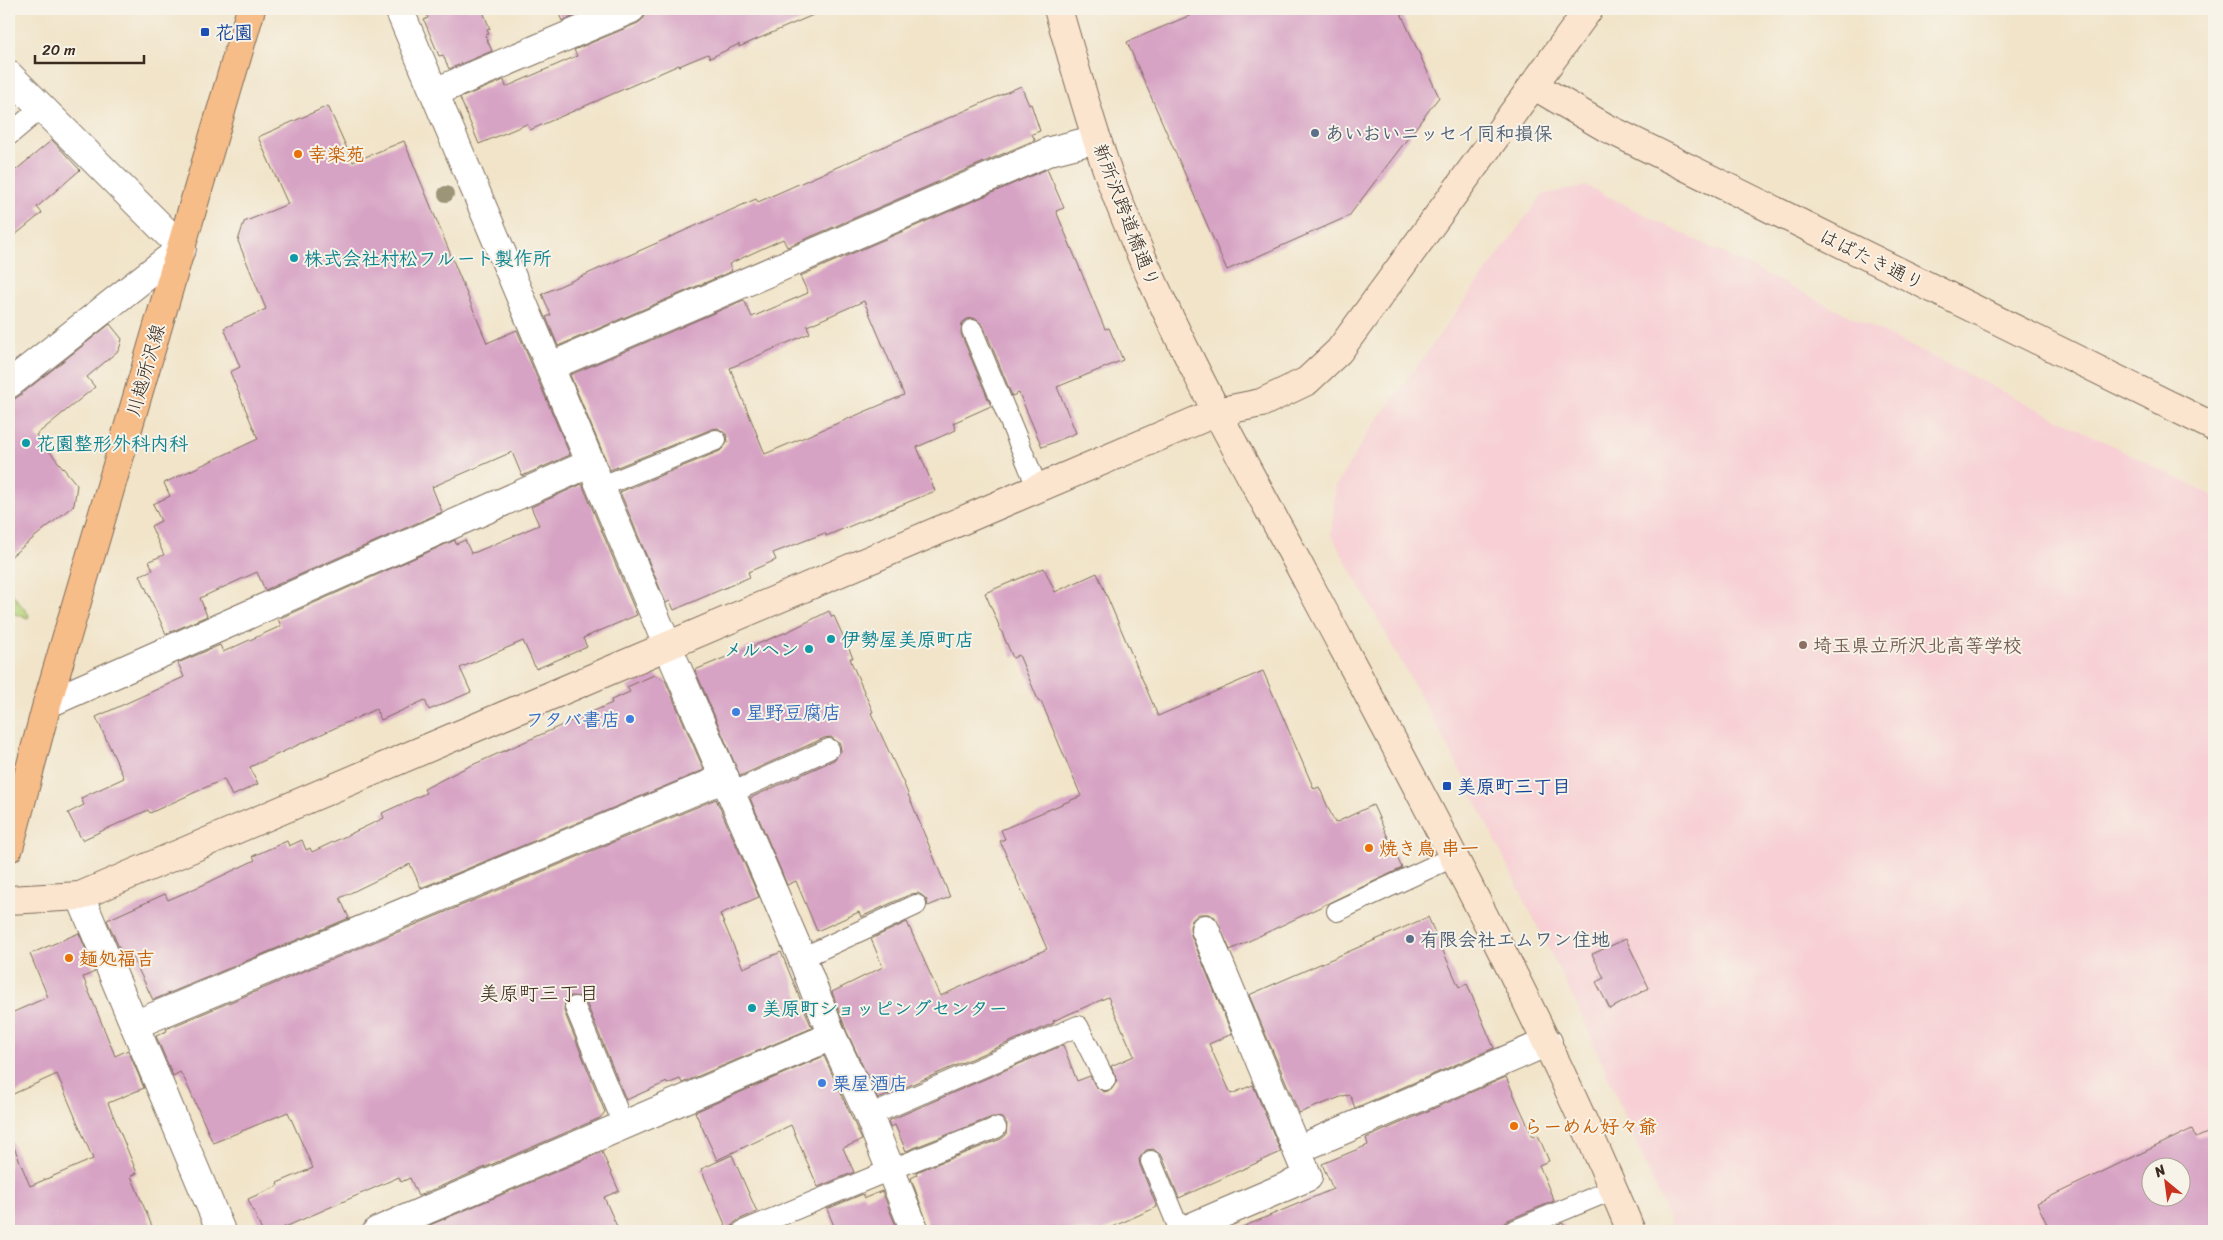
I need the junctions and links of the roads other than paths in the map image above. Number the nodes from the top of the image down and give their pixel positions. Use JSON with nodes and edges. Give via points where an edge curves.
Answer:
{"nodes":[{"id":1,"x":251,"y":9,"type":"edge"},
{"id":2,"x":399,"y":9,"type":"edge"},
{"id":3,"x":631,"y":9,"type":"edge"},
{"id":4,"x":1058,"y":9,"type":"edge"},
{"id":5,"x":1589,"y":9,"type":"edge"},
{"id":6,"x":9,"y":75,"type":"edge"},
{"id":7,"x":1533,"y":85,"type":"junction"},
{"id":8,"x":435,"y":92,"type":"junction"},
{"id":9,"x":42,"y":108,"type":"junction"},
{"id":10,"x":9,"y":135,"type":"edge"},
{"id":11,"x":1097,"y":139,"type":"junction"},
{"id":12,"x":182,"y":248,"type":"junction"},
{"id":13,"x":972,"y":330,"type":"dead end"},
{"id":14,"x":551,"y":366,"type":"junction"},
{"id":15,"x":9,"y":384,"type":"edge"},
{"id":16,"x":1217,"y":412,"type":"junction"},
{"id":17,"x":2214,"y":427,"type":"edge"},
{"id":18,"x":716,"y":440,"type":"dead end"},
{"id":19,"x":596,"y":475,"type":"junction"},
{"id":20,"x":1038,"y":489,"type":"junction"},
{"id":21,"x":668,"y":647,"type":"junction"},
{"id":22,"x":47,"y":704,"type":"junction"},
{"id":23,"x":829,"y":749,"type":"dead end"},
{"id":24,"x":728,"y":785,"type":"junction"},
{"id":25,"x":9,"y":848,"type":"edge"},
{"id":26,"x":1454,"y":856,"type":"junction"},
{"id":27,"x":80,"y":896,"type":"junction"},
{"id":28,"x":9,"y":900,"type":"edge"},
{"id":29,"x":916,"y":905,"type":"dead end"},
{"id":30,"x":1337,"y":911,"type":"dead end"},
{"id":31,"x":1205,"y":929,"type":"dead end"},
{"id":32,"x":802,"y":958,"type":"junction"},
{"id":33,"x":575,"y":1007,"type":"dead end"},
{"id":34,"x":134,"y":1025,"type":"junction"},
{"id":35,"x":832,"y":1036,"type":"junction"},
{"id":36,"x":1548,"y":1042,"type":"junction"},
{"id":37,"x":1104,"y":1080,"type":"dead end"},
{"id":38,"x":869,"y":1116,"type":"junction"},
{"id":39,"x":624,"y":1126,"type":"junction"},
{"id":40,"x":996,"y":1128,"type":"dead end"},
{"id":41,"x":1297,"y":1150,"type":"junction"},
{"id":42,"x":1151,"y":1161,"type":"dead end"},
{"id":43,"x":890,"y":1170,"type":"junction"},
{"id":44,"x":1614,"y":1189,"type":"junction"},
{"id":45,"x":221,"y":1231,"type":"edge"},
{"id":46,"x":378,"y":1231,"type":"edge"},
{"id":47,"x":743,"y":1231,"type":"edge"},
{"id":48,"x":915,"y":1231,"type":"edge"},
{"id":49,"x":1181,"y":1231,"type":"edge"},
{"id":50,"x":1513,"y":1231,"type":"edge"},
{"id":51,"x":1631,"y":1231,"type":"edge"}],
"edges":[{"from":1,"to":12,"type":"main road","name":"川越所沢線"},
{"from":2,"to":8,"type":"street"},
{"from":3,"to":8,"type":"street"},
{"from":4,"to":11,"type":"street","name":"新所沢跨道橋通り"},
{"from":5,"to":7,"type":"street"},
{"from":6,"to":9,"type":"street"},
{"from":7,"to":16,"type":"street","via":[[1340,351],[1307,381],[1261,403]]},
{"from":7,"to":17,"type":"street","name":"はばたき通り","via":[[1605,127]]},
{"from":8,"to":14,"type":"street"},
{"from":9,"to":10,"type":"lane"},
{"from":9,"to":12,"type":"street"},
{"from":11,"to":14,"type":"street","via":[[1050,151]]},
{"from":11,"to":16,"type":"street","name":"新所沢跨道橋通り","via":[[1125,219],[1160,299]]},
{"from":12,"to":15,"type":"street"},
{"from":12,"to":22,"type":"main road","name":"川越所沢線"},
{"from":13,"to":20,"type":"lane"},
{"from":14,"to":19,"type":"street"},
{"from":16,"to":20,"type":"street"},
{"from":16,"to":26,"type":"street","name":"新所沢跨道橋通り"},
{"from":18,"to":19,"type":"lane"},
{"from":19,"to":21,"type":"street"},
{"from":19,"to":22,"type":"street"},
{"from":20,"to":21,"type":"street"},
{"from":21,"to":24,"type":"street"},
{"from":21,"to":27,"type":"street"},
{"from":22,"to":25,"type":"main road","name":"川越所沢線"},
{"from":23,"to":24,"type":"lane"},
{"from":24,"to":32,"type":"street"},
{"from":24,"to":34,"type":"street"},
{"from":26,"to":30,"type":"lane"},
{"from":26,"to":36,"type":"street","name":"新所沢跨道橋通り"},
{"from":27,"to":28,"type":"street"},
{"from":27,"to":34,"type":"street"},
{"from":29,"to":32,"type":"lane"},
{"from":31,"to":41,"type":"street"},
{"from":32,"to":35,"type":"street"},
{"from":33,"to":39,"type":"lane"},
{"from":34,"to":45,"type":"street"},
{"from":35,"to":38,"type":"street"},
{"from":35,"to":39,"type":"street"},
{"from":36,"to":41,"type":"street"},
{"from":36,"to":44,"type":"street","name":"新所沢跨道橋通り"},
{"from":37,"to":38,"type":"lane","via":[[1078,1026]]},
{"from":38,"to":43,"type":"street"},
{"from":39,"to":46,"type":"street"},
{"from":40,"to":43,"type":"lane"},
{"from":41,"to":49,"type":"street","via":[[1308,1177]]},
{"from":42,"to":49,"type":"lane"},
{"from":43,"to":47,"type":"lane"},
{"from":43,"to":48,"type":"street"},
{"from":44,"to":50,"type":"lane"},
{"from":44,"to":51,"type":"street","name":"新所沢跨道橋通り"}]}
